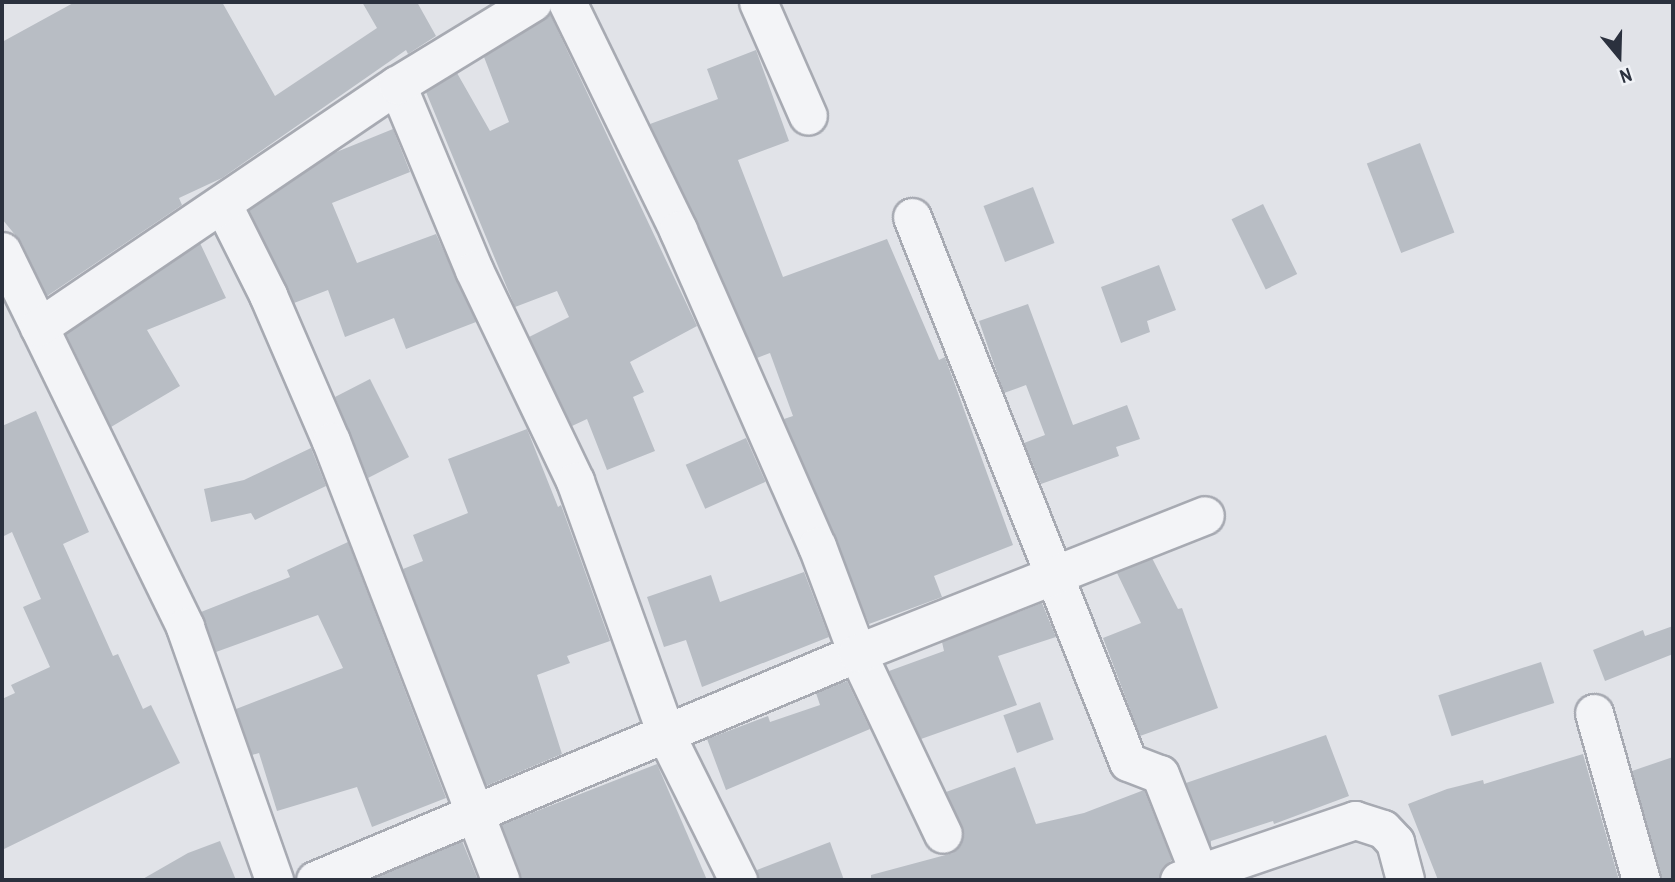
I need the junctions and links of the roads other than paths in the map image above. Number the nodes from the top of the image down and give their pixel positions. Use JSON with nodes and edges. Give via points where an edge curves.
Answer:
{"nodes":[{"id":1,"x":533,"y":2,"type":"edge"},
{"id":2,"x":568,"y":2,"type":"edge"},
{"id":3,"x":758,"y":2,"type":"edge"},
{"id":4,"x":397,"y":85,"type":"junction"},
{"id":5,"x":808,"y":116,"type":"dead end"},
{"id":6,"x":223,"y":205,"type":"junction"},
{"id":7,"x":912,"y":217,"type":"dead end"},
{"id":8,"x":2,"y":251,"type":"edge"},
{"id":9,"x":39,"y":327,"type":"junction"},
{"id":10,"x":1205,"y":514,"type":"dead end"},
{"id":11,"x":1057,"y":576,"type":"junction"},
{"id":12,"x":857,"y":653,"type":"junction"},
{"id":13,"x":1594,"y":713,"type":"dead end"},
{"id":14,"x":667,"y":737,"type":"junction"},
{"id":15,"x":472,"y":813,"type":"junction"},
{"id":16,"x":943,"y":834,"type":"dead end"},
{"id":17,"x":1189,"y":877,"type":"edge"},
{"id":18,"x":274,"y":880,"type":"edge"},
{"id":19,"x":315,"y":880,"type":"edge"},
{"id":20,"x":500,"y":880,"type":"edge"},
{"id":21,"x":738,"y":880,"type":"edge"},
{"id":22,"x":1405,"y":880,"type":"edge"},
{"id":23,"x":1641,"y":880,"type":"edge"}],
"edges":[{"from":1,"to":4,"type":"street"},
{"from":2,"to":12,"type":"street","via":[[678,230],[817,546]]},
{"from":3,"to":5,"type":"street"},
{"from":4,"to":6,"type":"street"},
{"from":4,"to":14,"type":"street","via":[[474,270],[575,481]]},
{"from":6,"to":9,"type":"street"},
{"from":6,"to":15,"type":"street","via":[[331,441]]},
{"from":7,"to":11,"type":"street"},
{"from":8,"to":9,"type":"street"},
{"from":9,"to":18,"type":"street","via":[[184,627]]},
{"from":10,"to":11,"type":"street"},
{"from":11,"to":12,"type":"street"},
{"from":11,"to":17,"type":"street","via":[[1128,762],[1160,774]]},
{"from":12,"to":14,"type":"street"},
{"from":12,"to":16,"type":"street"},
{"from":13,"to":23,"type":"street"},
{"from":14,"to":15,"type":"street"},
{"from":14,"to":21,"type":"street"},
{"from":15,"to":19,"type":"street"},
{"from":15,"to":20,"type":"street"},
{"from":17,"to":22,"type":"street","via":[[1355,820],[1383,829],[1395,842]]}]}
